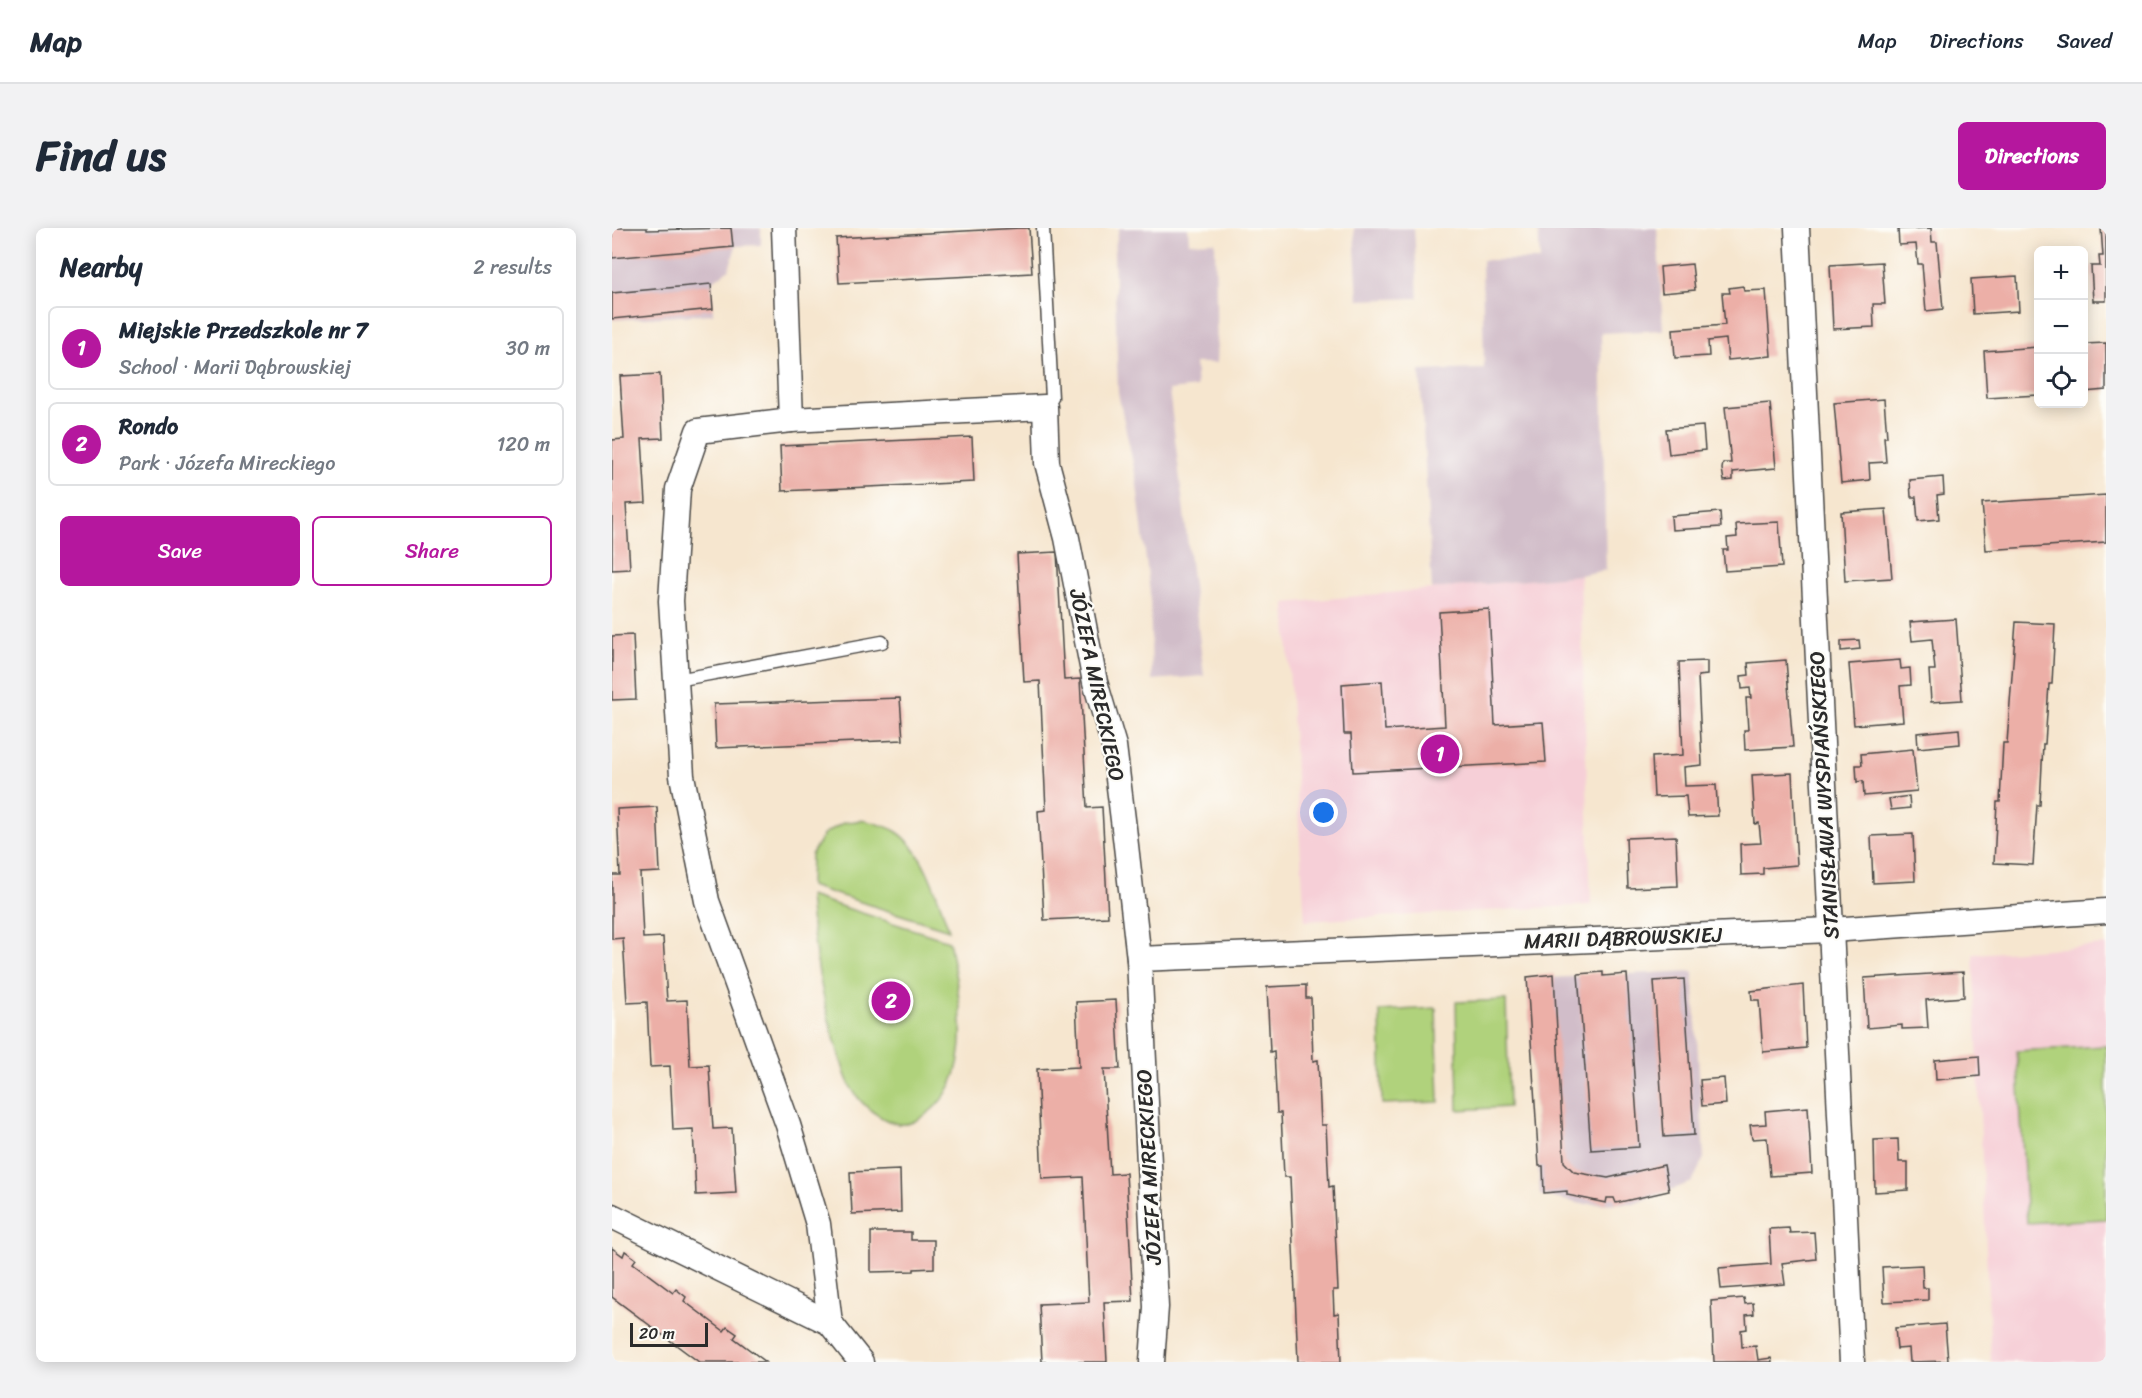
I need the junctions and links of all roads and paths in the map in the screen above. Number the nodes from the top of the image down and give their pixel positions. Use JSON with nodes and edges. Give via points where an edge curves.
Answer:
{"nodes":[{"id":1,"x":784,"y":228,"type":"edge"},
{"id":2,"x":1043,"y":228,"type":"edge"},
{"id":3,"x":1797,"y":228,"type":"edge"},
{"id":4,"x":1045,"y":407,"type":"junction"},
{"id":5,"x":792,"y":420,"type":"junction"},
{"id":6,"x":882,"y":642,"type":"dead end"},
{"id":7,"x":676,"y":680,"type":"junction"},
{"id":8,"x":2106,"y":911,"type":"edge"},
{"id":9,"x":1831,"y":930,"type":"junction"},
{"id":10,"x":1139,"y":958,"type":"junction"},
{"id":11,"x":612,"y":1216,"type":"edge"},
{"id":12,"x":830,"y":1323,"type":"junction"},
{"id":13,"x":861,"y":1362,"type":"edge"},
{"id":14,"x":1152,"y":1362,"type":"edge"},
{"id":15,"x":1852,"y":1362,"type":"edge"}],
"edges":[{"from":1,"to":5,"type":"street"},
{"from":2,"to":4,"type":"lane","via":[[1052,398]]},
{"from":3,"to":9,"type":"street","name":"STANISŁAWA WYSPIAŃSKIEGO"},
{"from":4,"to":5,"type":"street"},
{"from":4,"to":10,"type":"street","name":"JÓZEFA MIRECKIEGO","via":[[1047,463],[1067,538],[1095,682],[1114,746]]},
{"from":5,"to":7,"type":"street","via":[[698,431],[678,489],[671,601]]},
{"from":6,"to":7,"type":"lane"},
{"from":7,"to":12,"type":"street","via":[[682,776],[707,901],[788,1125],[818,1224]]},
{"from":8,"to":9,"type":"street","name":"MARII DĄBROWSKIEJ"},
{"from":9,"to":10,"type":"street","name":"MARII DĄBROWSKIEJ"},
{"from":9,"to":15,"type":"street","name":"STANISŁAWA WYSPIAŃSKIEGO"},
{"from":10,"to":14,"type":"street","name":"JÓZEFA MIRECKIEGO","via":[[1156,1307]]},
{"from":11,"to":12,"type":"street"},
{"from":12,"to":13,"type":"street"}]}
